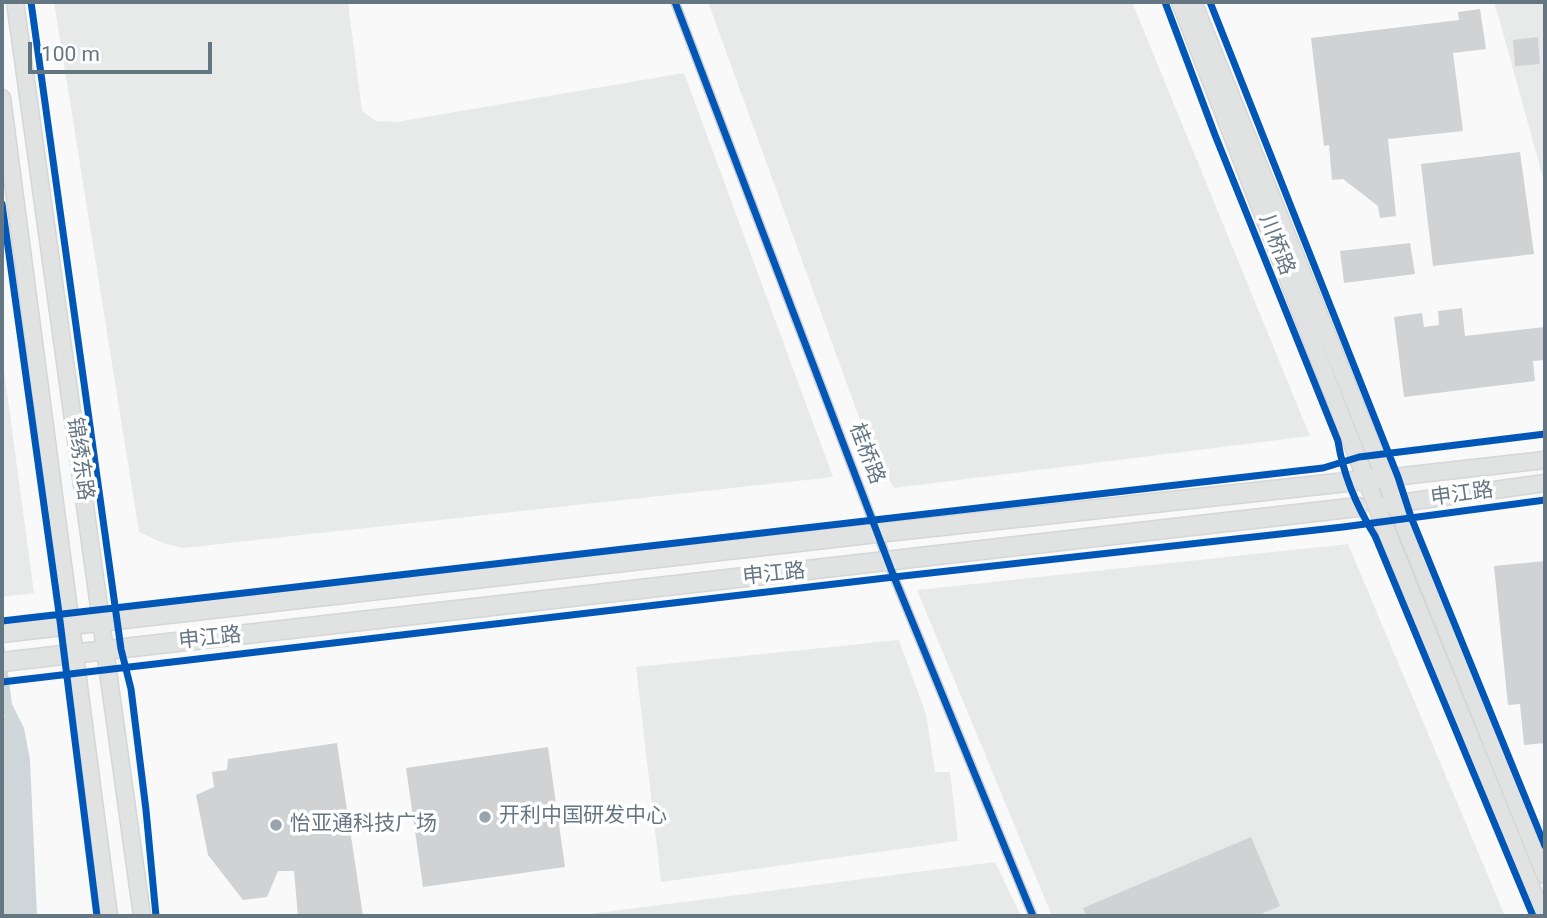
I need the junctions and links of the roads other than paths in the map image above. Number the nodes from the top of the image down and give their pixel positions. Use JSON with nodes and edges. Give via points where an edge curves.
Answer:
{"nodes":[{"id":1,"x":15,"y":2,"type":"edge"},
{"id":2,"x":675,"y":2,"type":"edge"},
{"id":3,"x":1180,"y":2,"type":"edge"},
{"id":4,"x":1193,"y":2,"type":"edge"},
{"id":5,"x":2,"y":98,"type":"edge"},
{"id":6,"x":1545,"y":460,"type":"edge"},
{"id":7,"x":1376,"y":479,"type":"junction"},
{"id":8,"x":1545,"y":484,"type":"edge"},
{"id":9,"x":1394,"y":504,"type":"junction"},
{"id":10,"x":1367,"y":506,"type":"junction"},
{"id":11,"x":877,"y":533,"type":"junction"},
{"id":12,"x":888,"y":562,"type":"junction"},
{"id":13,"x":102,"y":621,"type":"junction"},
{"id":14,"x":71,"y":625,"type":"junction"},
{"id":15,"x":10,"y":632,"type":"edge"},
{"id":16,"x":106,"y":650,"type":"junction"},
{"id":17,"x":74,"y":653,"type":"junction"},
{"id":18,"x":2,"y":662,"type":"edge"},
{"id":19,"x":1545,"y":874,"type":"edge"},
{"id":20,"x":108,"y":916,"type":"edge"},
{"id":21,"x":142,"y":916,"type":"edge"},
{"id":22,"x":1033,"y":916,"type":"edge"},
{"id":23,"x":1543,"y":916,"type":"edge"}],
"edges":[{"from":1,"to":13,"type":"main road","name":"锦绣东路"},
{"from":2,"to":11,"type":"street","name":"桂桥路"},
{"from":3,"to":7,"type":"main road","name":"川桥路"},
{"from":4,"to":7,"type":"main road","name":"川桥路"},
{"from":5,"to":14,"type":"main road","name":"锦绣东路"},
{"from":6,"to":7,"type":"main road","name":"申江路"},
{"from":7,"to":9,"type":"main road","name":"川桥路"},
{"from":7,"to":10,"type":"main road","name":"川桥路"},
{"from":7,"to":11,"type":"main road","name":"申江路"},
{"from":8,"to":9,"type":"main road","name":"申江路"},
{"from":9,"to":10,"type":"main road","name":"申江路"},
{"from":9,"to":19,"type":"main road","name":"川桥路"},
{"from":10,"to":12,"type":"main road","name":"申江路"},
{"from":10,"to":23,"type":"main road","name":"川桥路"},
{"from":11,"to":12,"type":"street","name":"桂桥路"},
{"from":11,"to":13,"type":"main road","name":"申江路"},
{"from":12,"to":16,"type":"main road","name":"申江路"},
{"from":12,"to":22,"type":"street","name":"桂桥路"},
{"from":13,"to":14,"type":"main road","name":"申江路"},
{"from":13,"to":16,"type":"main road","name":"锦绣东路"},
{"from":14,"to":15,"type":"main road","name":"申江路"},
{"from":14,"to":17,"type":"main road","name":"锦绣东路"},
{"from":16,"to":17,"type":"main road","name":"申江路"},
{"from":16,"to":21,"type":"main road","name":"锦绣东路"},
{"from":17,"to":18,"type":"main road","name":"申江路"},
{"from":17,"to":20,"type":"main road","name":"锦绣东路"}]}
